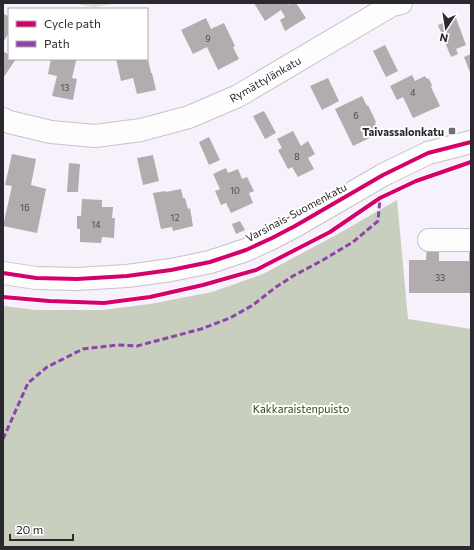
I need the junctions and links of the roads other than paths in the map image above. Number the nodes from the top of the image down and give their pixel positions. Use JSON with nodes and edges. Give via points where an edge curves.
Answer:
{"nodes":[{"id":1,"x":401,"y":3,"type":"edge"},
{"id":2,"x":3,"y":119,"type":"edge"},
{"id":3,"x":471,"y":142,"type":"edge"},
{"id":4,"x":429,"y":240,"type":"dead end"},
{"id":5,"x":471,"y":240,"type":"edge"},
{"id":6,"x":3,"y":273,"type":"edge"}],
"edges":[{"from":1,"to":2,"type":"street","name":"Rymättylänkatu","via":[[238,96],[189,117],[141,130],[96,136],[51,132]]},
{"from":3,"to":6,"type":"street","name":"Varsinais-Suomenkatu","via":[[428,153],[383,175],[272,238],[210,262],[127,276],[77,279],[36,278]]},
{"from":4,"to":5,"type":"street"}]}
